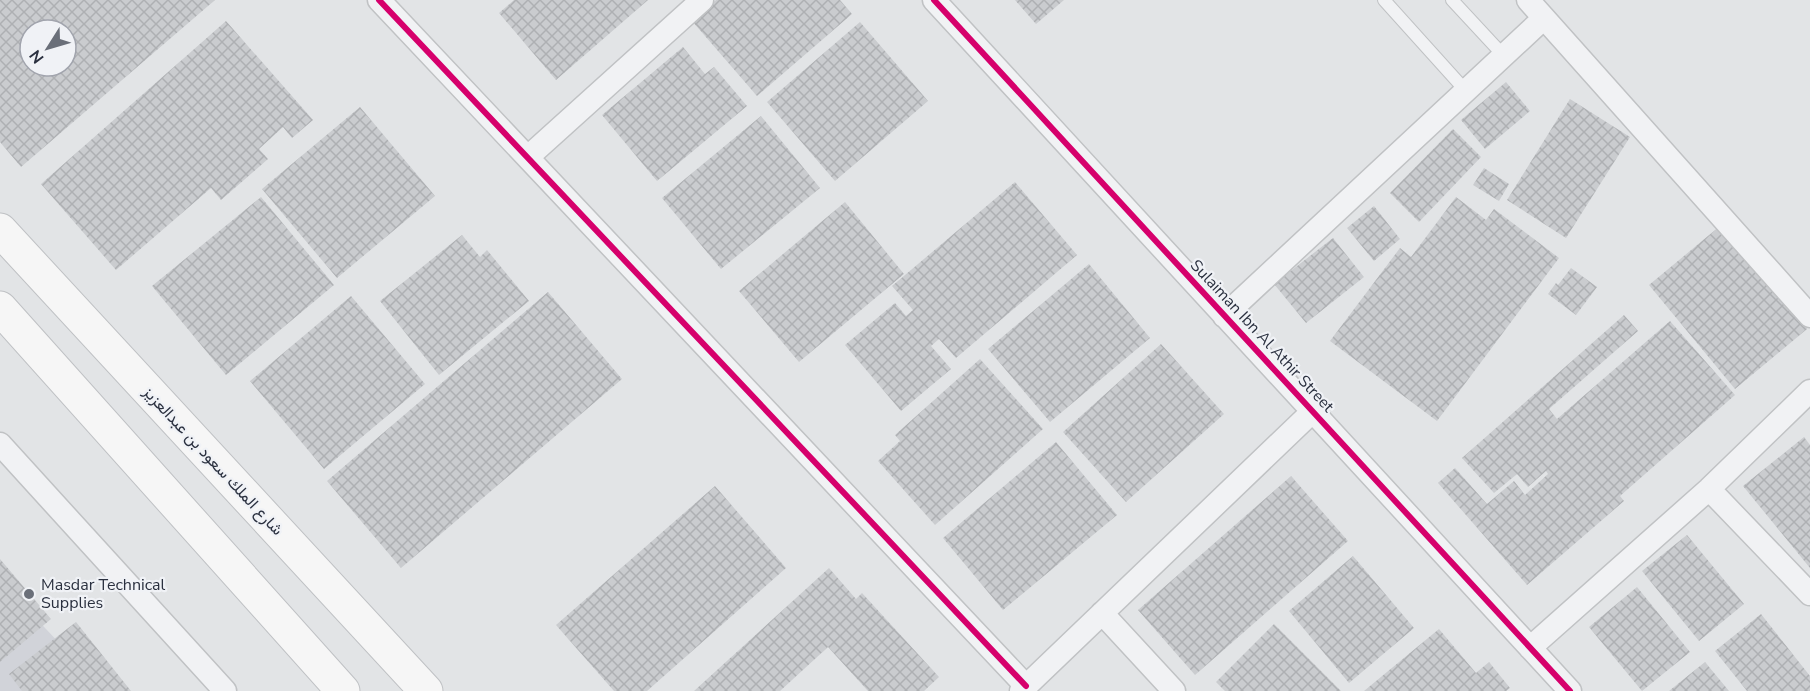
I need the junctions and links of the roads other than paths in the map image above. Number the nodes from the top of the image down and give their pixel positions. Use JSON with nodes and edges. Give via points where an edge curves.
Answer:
{"nodes":[{"id":1,"x":379,"y":0,"type":"edge"},
{"id":2,"x":702,"y":0,"type":"edge"},
{"id":3,"x":934,"y":0,"type":"edge"},
{"id":4,"x":1384,"y":0,"type":"edge"},
{"id":5,"x":1452,"y":0,"type":"edge"},
{"id":6,"x":1528,"y":0,"type":"edge"},
{"id":7,"x":1544,"y":18,"type":"junction"},
{"id":8,"x":1504,"y":56,"type":"junction"},
{"id":9,"x":1466,"y":91,"type":"junction"},
{"id":10,"x":528,"y":157,"type":"junction"},
{"id":11,"x":0,"y":230,"type":"edge"},
{"id":12,"x":0,"y":308,"type":"edge"},
{"id":13,"x":1224,"y":316,"type":"junction"},
{"id":14,"x":1810,"y":316,"type":"edge"},
{"id":15,"x":1810,"y":391,"type":"edge"},
{"id":16,"x":1312,"y":412,"type":"junction"},
{"id":17,"x":4,"y":457,"type":"edge"},
{"id":18,"x":1709,"y":489,"type":"junction"},
{"id":19,"x":1810,"y":594,"type":"edge"},
{"id":20,"x":1102,"y":613,"type":"junction"},
{"id":21,"x":1530,"y":648,"type":"junction"},
{"id":22,"x":1023,"y":689,"type":"edge"},
{"id":23,"x":225,"y":691,"type":"edge"},
{"id":24,"x":344,"y":691,"type":"edge"},
{"id":25,"x":426,"y":691,"type":"edge"},
{"id":26,"x":1174,"y":691,"type":"edge"},
{"id":27,"x":1570,"y":691,"type":"edge"}],
"edges":[{"from":1,"to":10,"type":"street"},
{"from":2,"to":10,"type":"street"},
{"from":3,"to":13,"type":"street","name":"Sulaiman Ibn Al Athir Street"},
{"from":4,"to":9,"type":"lane"},
{"from":5,"to":8,"type":"lane"},
{"from":6,"to":7,"type":"street"},
{"from":7,"to":8,"type":"street"},
{"from":7,"to":14,"type":"street"},
{"from":8,"to":9,"type":"street"},
{"from":9,"to":13,"type":"street"},
{"from":10,"to":22,"type":"street"},
{"from":11,"to":25,"type":"main road","name":"شارع الملك سعود بن عبدالعزيز"},
{"from":12,"to":24,"type":"main road"},
{"from":13,"to":16,"type":"street","name":"Sulaiman Ibn Al Athir Street"},
{"from":15,"to":18,"type":"street"},
{"from":16,"to":20,"type":"street"},
{"from":16,"to":21,"type":"street","name":"Sulaiman Ibn Al Athir Street"},
{"from":17,"to":23,"type":"street"},
{"from":18,"to":19,"type":"street"},
{"from":18,"to":21,"type":"street"},
{"from":20,"to":22,"type":"street"},
{"from":20,"to":26,"type":"street"},
{"from":21,"to":27,"type":"street","name":"Sulaiman Ibn Al Athir Street"}]}
